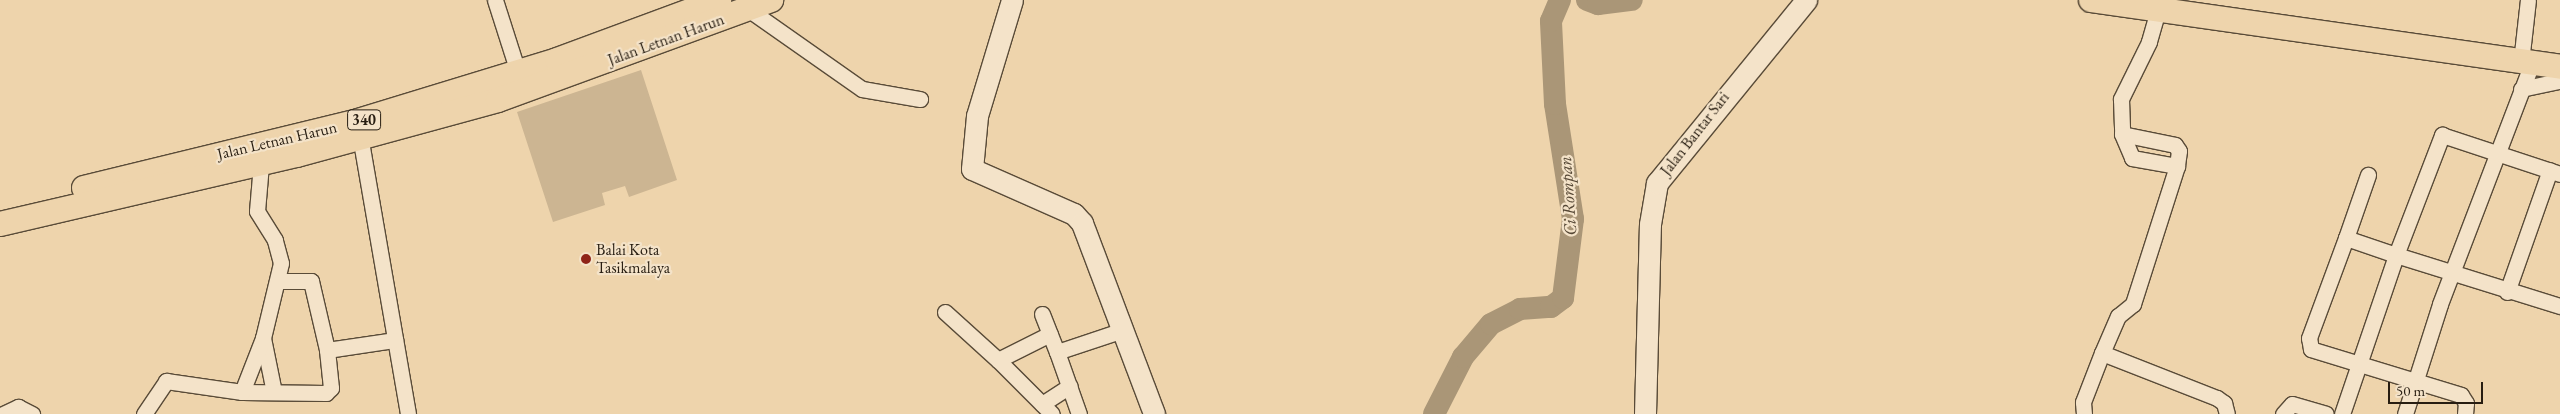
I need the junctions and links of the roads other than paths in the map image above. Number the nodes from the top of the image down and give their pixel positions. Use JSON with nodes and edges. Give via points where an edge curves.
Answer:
{"nodes":[{"id":1,"x":495,"y":0,"type":"edge"},
{"id":2,"x":719,"y":0,"type":"edge"},
{"id":3,"x":770,"y":0,"type":"edge"},
{"id":4,"x":1012,"y":0,"type":"edge"},
{"id":5,"x":1806,"y":0,"type":"edge"},
{"id":6,"x":2091,"y":0,"type":"edge"},
{"id":7,"x":2528,"y":0,"type":"edge"},
{"id":8,"x":748,"y":9,"type":"junction"},
{"id":9,"x":2158,"y":10,"type":"junction"},
{"id":10,"x":639,"y":41,"type":"junction"},
{"id":11,"x":2526,"y":63,"type":"junction"},
{"id":12,"x":2560,"y":67,"type":"edge"},
{"id":13,"x":518,"y":72,"type":"junction"},
{"id":14,"x":2560,"y":81,"type":"edge"},
{"id":15,"x":2521,"y":89,"type":"junction"},
{"id":16,"x":920,"y":99,"type":"dead end"},
{"id":17,"x":359,"y":130,"type":"junction"},
{"id":18,"x":2122,"y":134,"type":"junction"},
{"id":19,"x":2498,"y":151,"type":"junction"},
{"id":20,"x":261,"y":164,"type":"junction"},
{"id":21,"x":2177,"y":166,"type":"junction"},
{"id":22,"x":2555,"y":172,"type":"edge"},
{"id":23,"x":2368,"y":175,"type":"dead end"},
{"id":24,"x":0,"y":209,"type":"edge"},
{"id":25,"x":0,"y":224,"type":"edge"},
{"id":26,"x":2346,"y":238,"type":"junction"},
{"id":27,"x":2396,"y":255,"type":"junction"},
{"id":28,"x":2452,"y":274,"type":"junction"},
{"id":29,"x":279,"y":281,"type":"junction"},
{"id":30,"x":2507,"y":292,"type":"junction"},
{"id":31,"x":2560,"y":306,"type":"edge"},
{"id":32,"x":945,"y":312,"type":"dead end"},
{"id":33,"x":1042,"y":314,"type":"dead end"},
{"id":34,"x":1123,"y":330,"type":"junction"},
{"id":35,"x":1050,"y":334,"type":"junction"},
{"id":36,"x":263,"y":338,"type":"junction"},
{"id":37,"x":395,"y":340,"type":"junction"},
{"id":38,"x":327,"y":350,"type":"junction"},
{"id":39,"x":1057,"y":352,"type":"junction"},
{"id":40,"x":2102,"y":353,"type":"junction"},
{"id":41,"x":998,"y":360,"type":"junction"},
{"id":42,"x":2357,"y":366,"type":"junction"},
{"id":43,"x":2413,"y":383,"type":"junction"},
{"id":44,"x":1070,"y":386,"type":"junction"},
{"id":45,"x":242,"y":392,"type":"junction"},
{"id":46,"x":274,"y":392,"type":"junction"},
{"id":47,"x":1047,"y":409,"type":"edge"},
{"id":48,"x":4,"y":414,"type":"edge"},
{"id":49,"x":32,"y":414,"type":"edge"},
{"id":50,"x":144,"y":414,"type":"edge"},
{"id":51,"x":408,"y":414,"type":"edge"},
{"id":52,"x":1079,"y":414,"type":"edge"},
{"id":53,"x":1154,"y":414,"type":"edge"},
{"id":54,"x":1645,"y":414,"type":"edge"},
{"id":55,"x":2084,"y":414,"type":"edge"},
{"id":56,"x":2227,"y":414,"type":"edge"},
{"id":57,"x":2283,"y":414,"type":"edge"},
{"id":58,"x":2326,"y":414,"type":"edge"},
{"id":59,"x":2342,"y":414,"type":"edge"},
{"id":60,"x":2405,"y":414,"type":"edge"},
{"id":61,"x":2465,"y":414,"type":"edge"}],
"edges":[{"from":1,"to":13,"type":"street"},
{"from":2,"to":10,"type":"main road","name":"Jalan Letnan Harun","number":"340"},
{"from":3,"to":8,"type":"main road","name":"Jalan Letnan Harun","number":"340"},
{"from":4,"to":34,"type":"street","via":[[977,116],[972,169],[1078,218]]},
{"from":5,"to":54,"type":"street","name":"Jalan Bantar Sari","via":[[1657,183],[1650,224]]},
{"from":6,"to":9,"type":"main road"},
{"from":7,"to":11,"type":"street"},
{"from":8,"to":10,"type":"main road","name":"Jalan Letnan Harun","number":"340"},
{"from":8,"to":16,"type":"street","via":[[862,89]]},
{"from":9,"to":11,"type":"main road"},
{"from":9,"to":18,"type":"street","via":[[2149,42],[2121,99]]},
{"from":10,"to":13,"type":"main road","name":"Jalan Letnan Harun","number":"340"},
{"from":10,"to":17,"type":"main road","name":"Jalan Letnan Harun","number":"340","via":[[498,100]]},
{"from":11,"to":12,"type":"main road"},
{"from":11,"to":15,"type":"street"},
{"from":13,"to":17,"type":"main road","name":"Jalan Letnan Harun","number":"340"},
{"from":14,"to":15,"type":"street"},
{"from":15,"to":19,"type":"street"},
{"from":17,"to":20,"type":"main road"},
{"from":17,"to":24,"type":"main road","name":"Jalan Letnan Harun","number":"340"},
{"from":17,"to":37,"type":"street"},
{"from":18,"to":21,"type":"street","via":[[2132,158]]},
{"from":18,"to":21,"type":"street","via":[[2175,145],[2179,151]]},
{"from":19,"to":22,"type":"street"},
{"from":19,"to":27,"type":"street","via":[[2442,135]]},
{"from":19,"to":28,"type":"street"},
{"from":20,"to":25,"type":"main road"},
{"from":20,"to":29,"type":"street","via":[[257,211],[278,248]]},
{"from":21,"to":40,"type":"street","via":[[2133,304],[2118,316]]},
{"from":22,"to":30,"type":"street"},
{"from":23,"to":26,"type":"street"},
{"from":26,"to":27,"type":"street"},
{"from":26,"to":42,"type":"street","via":[[2308,344],[2318,353]]},
{"from":27,"to":28,"type":"street"},
{"from":27,"to":42,"type":"street"},
{"from":28,"to":30,"type":"street"},
{"from":28,"to":43,"type":"street"},
{"from":29,"to":36,"type":"street"},
{"from":29,"to":38,"type":"street","via":[[311,281]]},
{"from":30,"to":31,"type":"street"},
{"from":32,"to":41,"type":"street"},
{"from":33,"to":35,"type":"street"},
{"from":34,"to":39,"type":"street"},
{"from":34,"to":53,"type":"street"},
{"from":35,"to":39,"type":"street"},
{"from":35,"to":41,"type":"street"},
{"from":36,"to":45,"type":"street"},
{"from":36,"to":46,"type":"street"},
{"from":37,"to":38,"type":"street"},
{"from":37,"to":51,"type":"street"},
{"from":38,"to":46,"type":"street","via":[[329,391]]},
{"from":39,"to":44,"type":"street"},
{"from":40,"to":55,"type":"street","via":[[2083,402]]},
{"from":40,"to":56,"type":"street","via":[[2217,398],[2224,403]]},
{"from":41,"to":47,"type":"street"},
{"from":42,"to":43,"type":"street"},
{"from":42,"to":59,"type":"street"},
{"from":43,"to":60,"type":"street"},
{"from":43,"to":61,"type":"street","via":[[2461,395],[2466,403]]},
{"from":44,"to":47,"type":"street"},
{"from":44,"to":52,"type":"street"},
{"from":45,"to":46,"type":"street"},
{"from":45,"to":50,"type":"street","via":[[166,381]]},
{"from":48,"to":49,"type":"street","via":[[18,407]]},
{"from":57,"to":58,"type":"street","via":[[2292,404]]}]}
